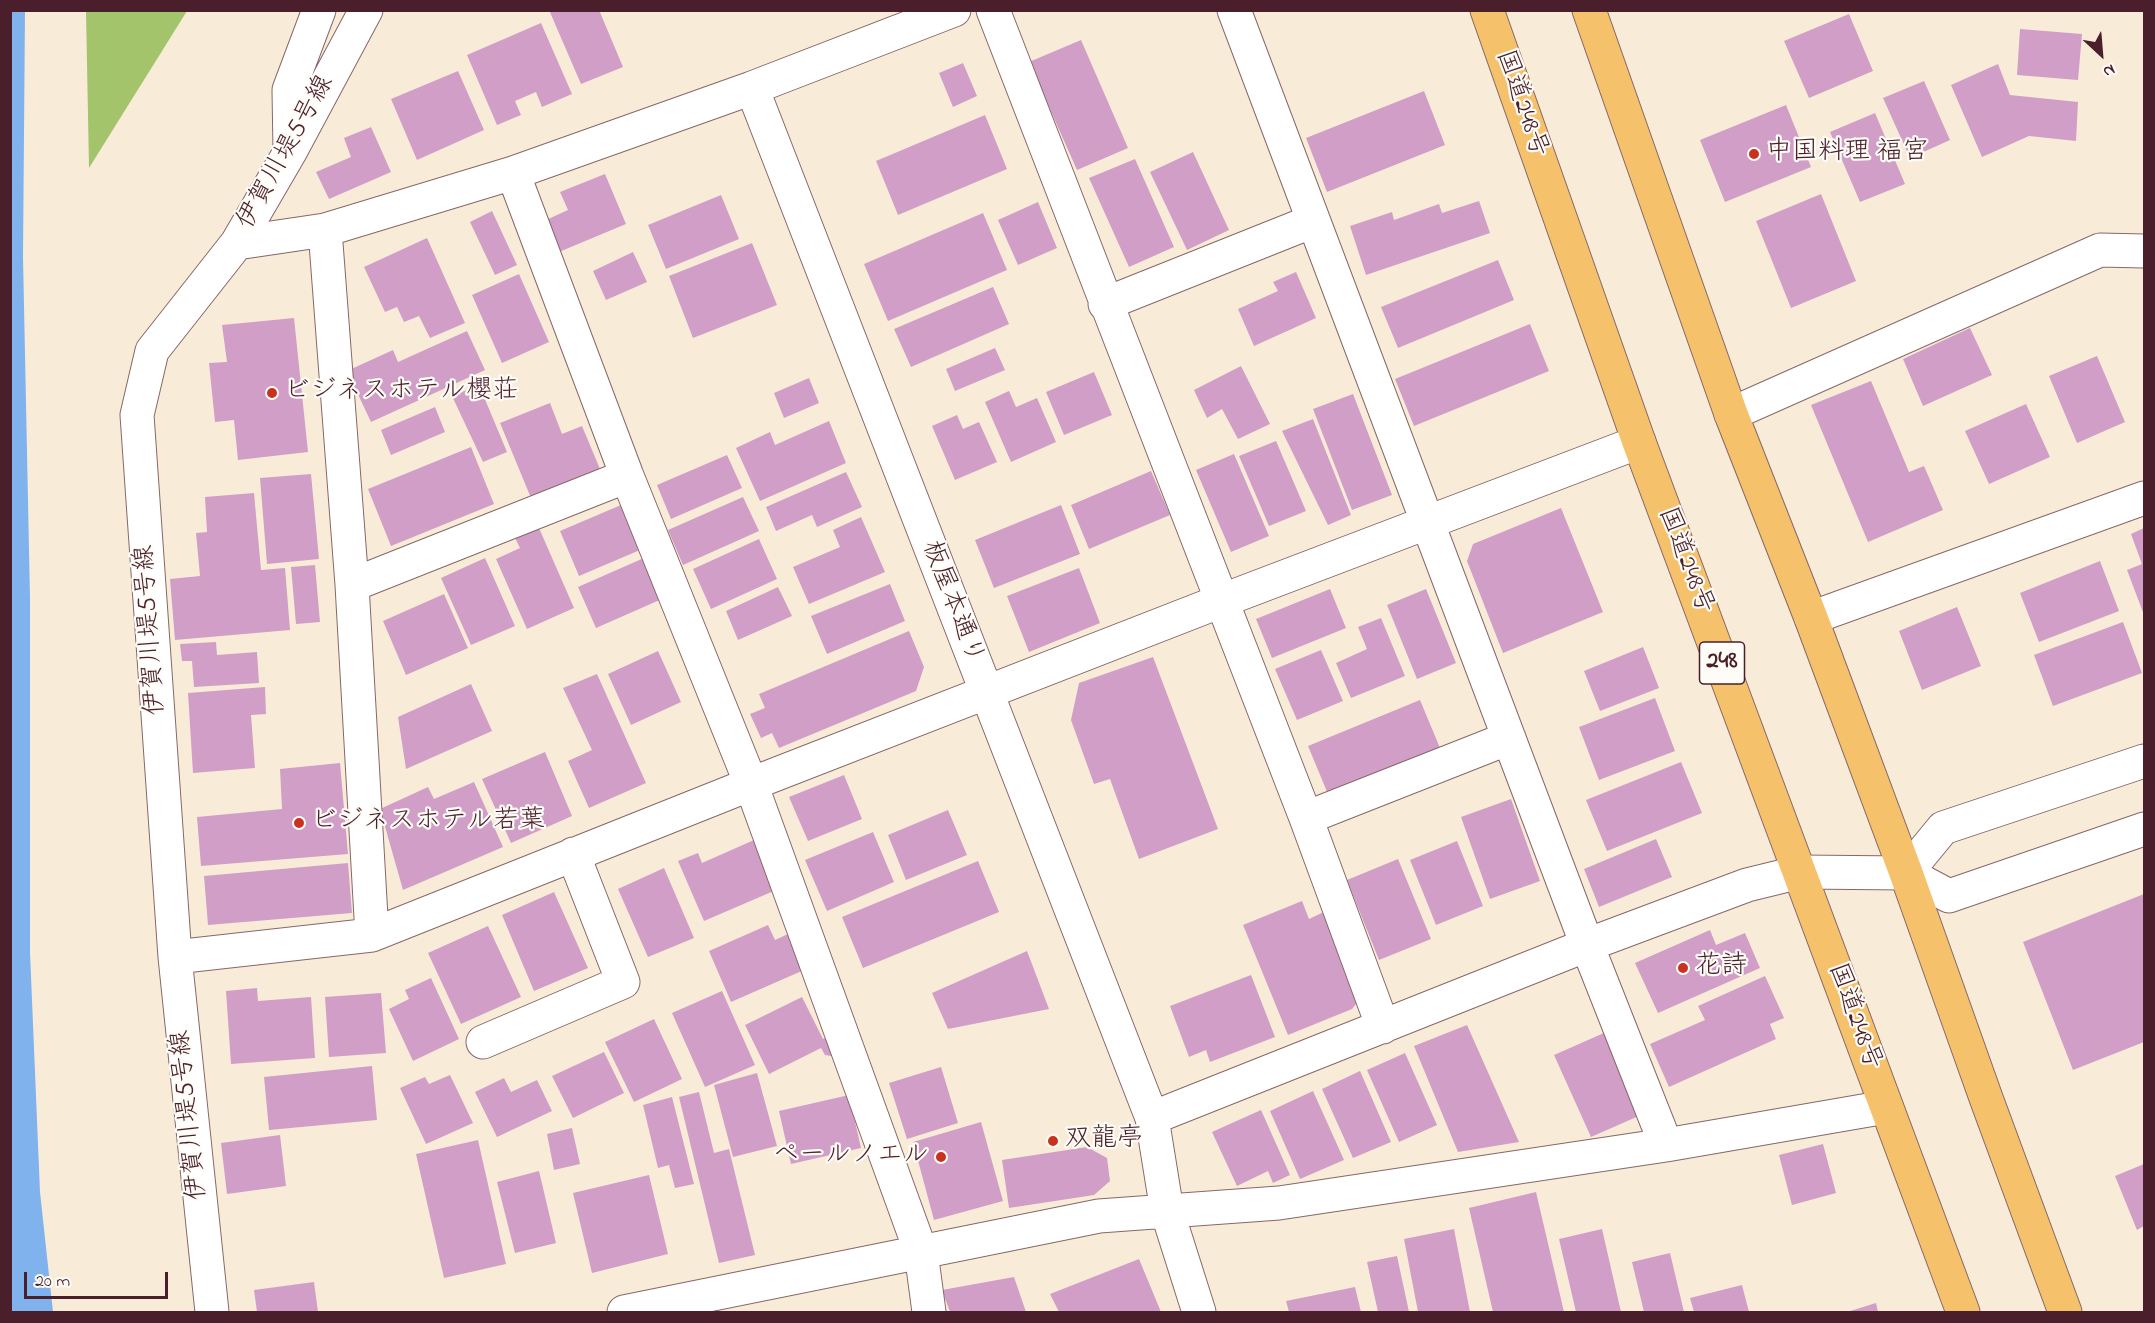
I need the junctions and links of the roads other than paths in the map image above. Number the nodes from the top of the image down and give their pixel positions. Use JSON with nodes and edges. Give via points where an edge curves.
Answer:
{"nodes":[{"id":1,"x":319,"y":10,"type":"edge"},
{"id":2,"x":366,"y":10,"type":"edge"},
{"id":3,"x":954,"y":10,"type":"edge"},
{"id":4,"x":993,"y":10,"type":"edge"},
{"id":5,"x":1234,"y":10,"type":"edge"},
{"id":6,"x":1487,"y":10,"type":"edge"},
{"id":7,"x":1589,"y":10,"type":"edge"},
{"id":8,"x":752,"y":88,"type":"junction"},
{"id":9,"x":290,"y":152,"type":"junction"},
{"id":10,"x":513,"y":173,"type":"junction"},
{"id":11,"x":1312,"y":221,"type":"junction"},
{"id":12,"x":325,"y":230,"type":"junction"},
{"id":13,"x":237,"y":243,"type":"junction"},
{"id":14,"x":2145,"y":251,"type":"edge"},
{"id":15,"x":1105,"y":304,"type":"junction"},
{"id":16,"x":1731,"y":414,"type":"junction"},
{"id":17,"x":1639,"y":442,"type":"junction"},
{"id":18,"x":627,"y":476,"type":"junction"},
{"id":19,"x":2145,"y":498,"type":"edge"},
{"id":20,"x":1427,"y":522,"type":"junction"},
{"id":21,"x":352,"y":585,"type":"junction"},
{"id":22,"x":1221,"y":601,"type":"junction"},
{"id":23,"x":1811,"y":618,"type":"junction"},
{"id":24,"x":986,"y":693,"type":"junction"},
{"id":25,"x":1509,"y":738,"type":"junction"},
{"id":26,"x":2145,"y":760,"type":"edge"},
{"id":27,"x":751,"y":784,"type":"junction"},
{"id":28,"x":1306,"y":818,"type":"junction"},
{"id":29,"x":2145,"y":829,"type":"edge"},
{"id":30,"x":573,"y":854,"type":"junction"},
{"id":31,"x":1800,"y":872,"type":"junction"},
{"id":32,"x":1906,"y":873,"type":"junction"},
{"id":33,"x":372,"y":935,"type":"junction"},
{"id":34,"x":1587,"y":945,"type":"junction"},
{"id":35,"x":175,"y":957,"type":"junction"},
{"id":36,"x":1383,"y":1027,"type":"junction"},
{"id":37,"x":483,"y":1042,"type":"dead end"},
{"id":38,"x":1886,"y":1107,"type":"junction"},
{"id":39,"x":1152,"y":1118,"type":"junction"},
{"id":40,"x":1666,"y":1145,"type":"junction"},
{"id":41,"x":1167,"y":1211,"type":"junction"},
{"id":42,"x":921,"y":1252,"type":"junction"},
{"id":43,"x":212,"y":1312,"type":"edge"},
{"id":44,"x":624,"y":1312,"type":"edge"},
{"id":45,"x":929,"y":1312,"type":"edge"},
{"id":46,"x":1199,"y":1312,"type":"edge"},
{"id":47,"x":1963,"y":1312,"type":"edge"},
{"id":48,"x":2065,"y":1312,"type":"edge"}],
"edges":[{"from":1,"to":9,"type":"street","via":[[289,90]]},
{"from":2,"to":9,"type":"street","name":"伊賀川堤5号線"},
{"from":3,"to":8,"type":"street"},
{"from":4,"to":15,"type":"street"},
{"from":5,"to":11,"type":"street"},
{"from":6,"to":17,"type":"highway","name":"国道248号","number":"248"},
{"from":7,"to":16,"type":"highway"},
{"from":8,"to":10,"type":"street"},
{"from":8,"to":24,"type":"street","name":"板屋本通り"},
{"from":9,"to":13,"type":"street","name":"伊賀川堤5号線"},
{"from":10,"to":12,"type":"street"},
{"from":10,"to":18,"type":"street"},
{"from":11,"to":15,"type":"street"},
{"from":11,"to":20,"type":"street"},
{"from":12,"to":13,"type":"street"},
{"from":12,"to":21,"type":"street"},
{"from":13,"to":35,"type":"street","name":"伊賀川堤5号線","via":[[152,351],[137,415]]},
{"from":14,"to":16,"type":"street","via":[[2100,250]]},
{"from":15,"to":22,"type":"street"},
{"from":16,"to":23,"type":"highway"},
{"from":17,"to":20,"type":"street"},
{"from":17,"to":31,"type":"highway","name":"国道248号","number":"248"},
{"from":18,"to":21,"type":"street"},
{"from":18,"to":27,"type":"street"},
{"from":19,"to":23,"type":"street"},
{"from":20,"to":22,"type":"street"},
{"from":20,"to":25,"type":"street"},
{"from":21,"to":33,"type":"street"},
{"from":22,"to":24,"type":"street"},
{"from":22,"to":28,"type":"street"},
{"from":23,"to":32,"type":"highway"},
{"from":24,"to":27,"type":"street"},
{"from":24,"to":39,"type":"street","name":"板屋本通り"},
{"from":25,"to":28,"type":"street"},
{"from":25,"to":34,"type":"street"},
{"from":26,"to":32,"type":"street","via":[[1943,828]]},
{"from":27,"to":30,"type":"street"},
{"from":27,"to":42,"type":"street"},
{"from":28,"to":36,"type":"street"},
{"from":29,"to":32,"type":"street","via":[[1949,896]]},
{"from":30,"to":33,"type":"street"},
{"from":30,"to":37,"type":"street","via":[[623,982]]},
{"from":31,"to":32,"type":"street"},
{"from":31,"to":34,"type":"street","via":[[1747,885]]},
{"from":31,"to":38,"type":"highway","name":"国道248号","number":"248"},
{"from":32,"to":48,"type":"highway"},
{"from":33,"to":35,"type":"street"},
{"from":34,"to":36,"type":"street"},
{"from":34,"to":40,"type":"street"},
{"from":35,"to":43,"type":"street","name":"伊賀川堤5号線"},
{"from":36,"to":39,"type":"street"},
{"from":38,"to":40,"type":"street"},
{"from":38,"to":47,"type":"highway","name":"国道248号","number":"248"},
{"from":39,"to":41,"type":"street","name":"板屋本通り"},
{"from":40,"to":41,"type":"street","via":[[1279,1203]]},
{"from":41,"to":42,"type":"street","via":[[1099,1216]]},
{"from":41,"to":46,"type":"street"},
{"from":42,"to":44,"type":"street"},
{"from":42,"to":45,"type":"street"}]}
